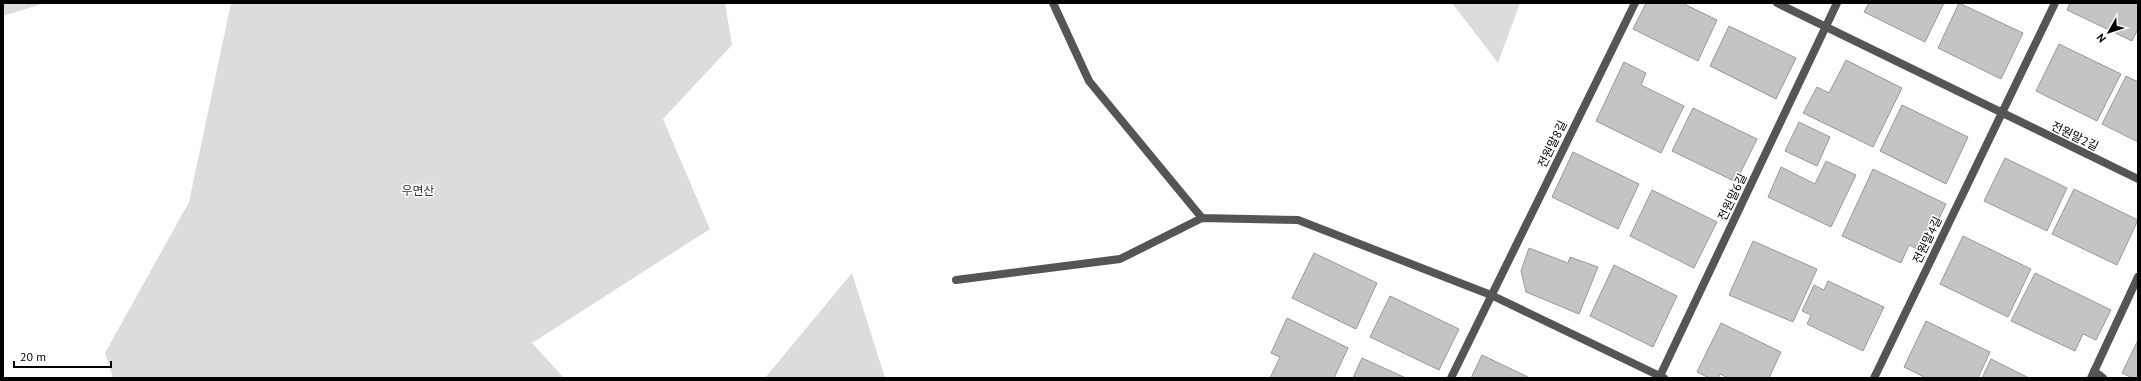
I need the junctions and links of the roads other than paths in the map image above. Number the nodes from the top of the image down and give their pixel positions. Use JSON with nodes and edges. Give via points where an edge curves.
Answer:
{"nodes":[{"id":1,"x":1053,"y":3,"type":"edge"},
{"id":2,"x":1635,"y":3,"type":"edge"},
{"id":3,"x":1777,"y":3,"type":"edge"},
{"id":4,"x":1837,"y":3,"type":"edge"},
{"id":5,"x":2055,"y":3,"type":"edge"},
{"id":6,"x":1825,"y":27,"type":"junction"},
{"id":7,"x":2001,"y":113,"type":"junction"},
{"id":8,"x":2138,"y":180,"type":"edge"},
{"id":9,"x":1202,"y":218,"type":"junction"},
{"id":10,"x":2138,"y":277,"type":"edge"},
{"id":11,"x":956,"y":280,"type":"dead end"},
{"id":12,"x":1491,"y":295,"type":"junction"},
{"id":13,"x":2093,"y":374,"type":"edge"},
{"id":14,"x":1661,"y":377,"type":"edge"},
{"id":15,"x":1451,"y":378,"type":"edge"},
{"id":16,"x":1874,"y":378,"type":"edge"},
{"id":17,"x":2103,"y":378,"type":"edge"}],
"edges":[{"from":1,"to":9,"type":"street","via":[[1089,81]]},
{"from":2,"to":12,"type":"street","name":"전원말8길"},
{"from":3,"to":6,"type":"street"},
{"from":4,"to":6,"type":"street","name":"전원말6길"},
{"from":5,"to":7,"type":"street","name":"전원말4길"},
{"from":6,"to":7,"type":"street"},
{"from":6,"to":14,"type":"street","name":"전원말6길"},
{"from":7,"to":8,"type":"street","name":"전원말2길"},
{"from":7,"to":16,"type":"street","name":"전원말4길"},
{"from":9,"to":11,"type":"street","via":[[1120,259]]},
{"from":9,"to":12,"type":"street","via":[[1298,220]]},
{"from":10,"to":13,"type":"street"},
{"from":12,"to":14,"type":"street","name":"전원말6길"},
{"from":12,"to":15,"type":"street","name":"전원말8길"},
{"from":13,"to":17,"type":"street"}]}
